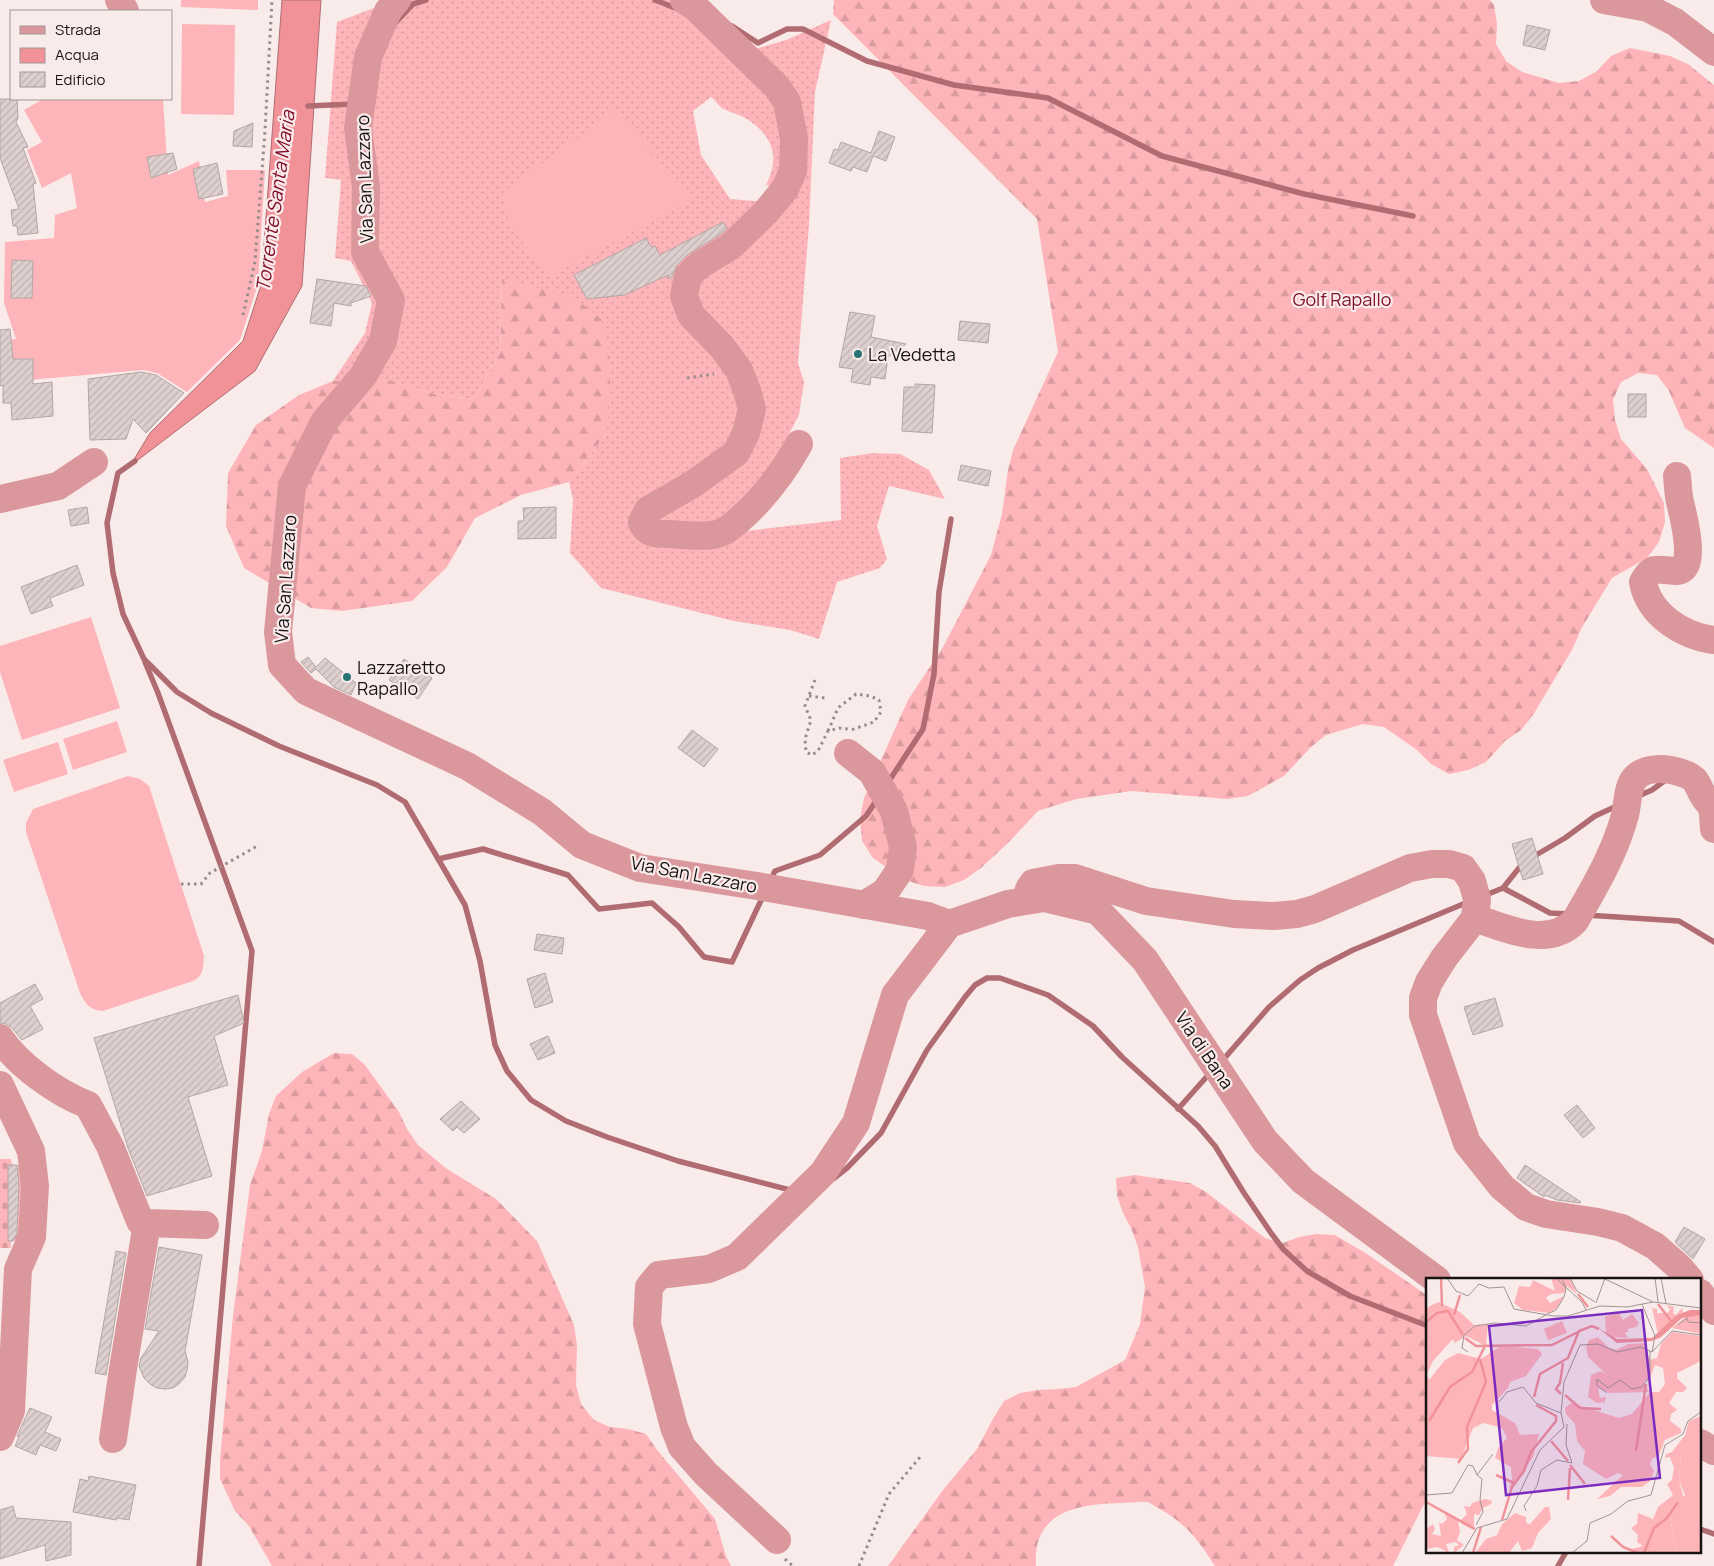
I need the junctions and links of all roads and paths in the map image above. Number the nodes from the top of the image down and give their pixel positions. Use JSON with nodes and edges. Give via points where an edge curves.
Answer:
{"nodes":[{"id":1,"x":272,"y":0,"type":"edge"},
{"id":2,"x":397,"y":0,"type":"edge"},
{"id":3,"x":684,"y":0,"type":"edge"},
{"id":4,"x":1604,"y":0,"type":"edge"},
{"id":5,"x":1714,"y":52,"type":"edge"},
{"id":6,"x":243,"y":315,"type":"dead end"},
{"id":7,"x":799,"y":444,"type":"dead end"},
{"id":8,"x":94,"y":462,"type":"dead end"},
{"id":9,"x":1676,"y":476,"type":"dead end"},
{"id":10,"x":0,"y":498,"type":"edge"},
{"id":11,"x":1714,"y":640,"type":"edge"},
{"id":12,"x":815,"y":680,"type":"dead end"},
{"id":13,"x":809,"y":696,"type":"junction"},
{"id":14,"x":825,"y":698,"type":"dead end"},
{"id":15,"x":828,"y":731,"type":"junction"},
{"id":16,"x":853,"y":739,"type":"junction"},
{"id":17,"x":1714,"y":829,"type":"edge"},
{"id":18,"x":258,"y":846,"type":"dead end"},
{"id":19,"x":181,"y":884,"type":"dead end"},
{"id":20,"x":1026,"y":900,"type":"junction"},
{"id":21,"x":864,"y":905,"type":"junction"},
{"id":22,"x":1475,"y":918,"type":"junction"},
{"id":23,"x":949,"y":924,"type":"junction"},
{"id":24,"x":0,"y":1038,"type":"edge"},
{"id":25,"x":0,"y":1085,"type":"edge"},
{"id":26,"x":147,"y":1223,"type":"junction"},
{"id":27,"x":205,"y":1225,"type":"dead end"},
{"id":28,"x":1434,"y":1278,"type":"edge"},
{"id":29,"x":1688,"y":1278,"type":"edge"},
{"id":30,"x":1702,"y":1296,"type":"edge"},
{"id":31,"x":1714,"y":1311,"type":"edge"},
{"id":32,"x":0,"y":1437,"type":"edge"},
{"id":33,"x":113,"y":1439,"type":"dead end"},
{"id":34,"x":1702,"y":1444,"type":"edge"},
{"id":35,"x":1714,"y":1451,"type":"edge"},
{"id":36,"x":921,"y":1456,"type":"dead end"},
{"id":37,"x":777,"y":1540,"type":"dead end"},
{"id":38,"x":858,"y":1566,"type":"edge"}],
"edges":[{"from":1,"to":6,"type":"path","via":[[255,262]]},
{"from":2,"to":21,"type":"street","name":"Via San Lazzaro","via":[[388,11],[368,57],[358,128],[366,187],[365,252],[391,300],[383,341],[363,376],[324,422],[292,486],[278,632],[282,665],[306,691],[467,766],[542,812],[582,845],[640,868]]},
{"from":3,"to":7,"type":"street","via":[[777,87],[787,102],[794,138],[793,171],[785,189],[766,212],[731,246],[698,266],[686,282],[684,296],[691,314],[739,370],[752,409],[746,433],[736,453],[693,484],[648,510],[642,522],[644,528],[662,534],[719,534],[757,504],[784,470]]},
{"from":4,"to":5,"type":"street","via":[[1648,8],[1675,22]]},
{"from":8,"to":10,"type":"street","via":[[58,486]]},
{"from":9,"to":11,"type":"street","via":[[1687,532],[1687,562],[1679,571],[1648,572],[1642,582],[1653,605],[1671,624],[1698,637]]},
{"from":12,"to":13,"type":"path"},
{"from":13,"to":14,"type":"path"},
{"from":13,"to":15,"type":"path","via":[[805,706],[811,720],[805,739],[806,752],[812,755],[818,751]]},
{"from":15,"to":16,"type":"path","via":[[840,728]]},
{"from":15,"to":16,"type":"path","via":[[838,708],[856,694],[879,700],[881,712]]},
{"from":16,"to":21,"type":"street","via":[[894,811],[903,847],[900,870],[885,892]]},
{"from":17,"to":22,"type":"street","via":[[1711,807],[1691,776],[1659,769],[1647,771],[1636,777],[1630,787],[1621,832],[1596,885],[1570,926],[1543,936],[1513,931]]},
{"from":18,"to":19,"type":"path","via":[[210,874],[201,884]]},
{"from":20,"to":22,"type":"street","via":[[1033,883],[1076,878],[1146,900],[1234,914],[1274,916],[1315,908],[1410,868],[1449,864],[1463,868],[1472,881],[1477,899]]},
{"from":20,"to":23,"type":"street","name":"Via di Bana"},
{"from":20,"to":28,"type":"street","name":"Via di Bana","via":[[1044,898],[1098,911],[1145,960],[1265,1141],[1303,1181]]},
{"from":21,"to":23,"type":"street","name":"Via San Lazzaro","via":[[928,916]]},
{"from":22,"to":29,"type":"street","via":[[1444,958],[1423,998],[1427,1031],[1467,1143],[1502,1187],[1526,1207],[1546,1214],[1622,1228],[1655,1246]]},
{"from":23,"to":37,"type":"street","via":[[895,995],[856,1123],[823,1173],[737,1257],[709,1269],[659,1275],[649,1287],[647,1324],[682,1447],[706,1474]]},
{"from":24,"to":26,"type":"street","via":[[12,1054],[32,1071],[70,1097],[88,1105],[110,1146],[137,1219]]},
{"from":25,"to":32,"type":"street","via":[[31,1151],[35,1186],[32,1238],[18,1270],[11,1412]]},
{"from":26,"to":27,"type":"street"},
{"from":26,"to":33,"type":"street"},
{"from":30,"to":31,"type":"street"},
{"from":34,"to":35,"type":"street"},
{"from":36,"to":38,"type":"path","via":[[889,1494]]}]}
